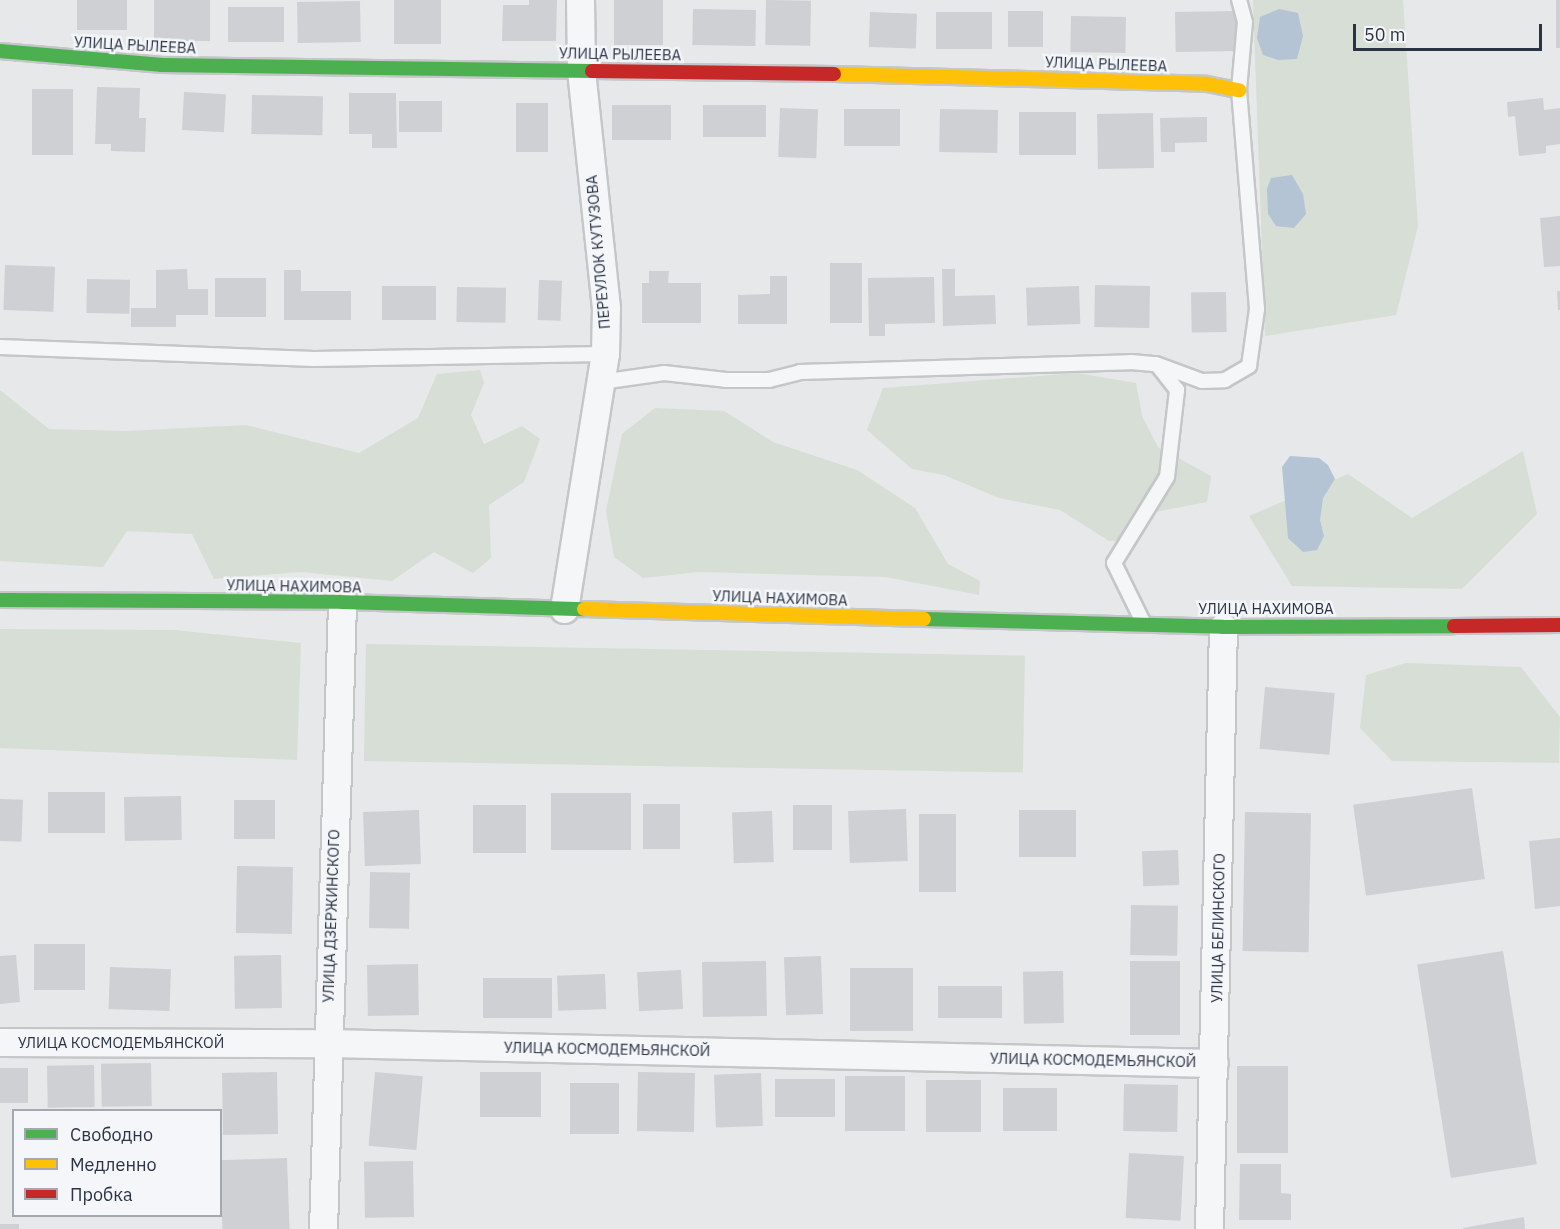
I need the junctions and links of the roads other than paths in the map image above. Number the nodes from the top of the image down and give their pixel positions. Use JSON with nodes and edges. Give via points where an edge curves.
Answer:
{"nodes":[{"id":1,"x":580,"y":0,"type":"edge"},
{"id":2,"x":1239,"y":0,"type":"edge"},
{"id":3,"x":0,"y":51,"type":"edge"},
{"id":4,"x":581,"y":70,"type":"junction"},
{"id":5,"x":1239,"y":90,"type":"junction"},
{"id":6,"x":0,"y":347,"type":"edge"},
{"id":7,"x":605,"y":354,"type":"junction"},
{"id":8,"x":1156,"y":364,"type":"junction"},
{"id":9,"x":601,"y":382,"type":"junction"},
{"id":10,"x":0,"y":600,"type":"edge"},
{"id":11,"x":342,"y":602,"type":"junction"},
{"id":12,"x":564,"y":609,"type":"junction"},
{"id":13,"x":1144,"y":624,"type":"junction"},
{"id":14,"x":1560,"y":625,"type":"edge"},
{"id":15,"x":1223,"y":627,"type":"junction"},
{"id":16,"x":0,"y":1042,"type":"edge"},
{"id":17,"x":327,"y":1043,"type":"junction"},
{"id":18,"x":1214,"y":1063,"type":"junction"},
{"id":19,"x":323,"y":1229,"type":"edge"},
{"id":20,"x":1209,"y":1229,"type":"edge"}],
"edges":[{"from":1,"to":4,"type":"street","name":"ПЕРЕУЛОК КУТУЗОВА"},
{"from":2,"to":5,"type":"lane","via":[[1245,22]]},
{"from":3,"to":4,"type":"main road","name":"УЛИЦА РЫЛЕЕВА","via":[[162,65]]},
{"from":4,"to":5,"type":"main road","name":"УЛИЦА РЫЛЕЕВА","via":[[1184,83]]},
{"from":4,"to":7,"type":"street","name":"ПЕРЕУЛОК КУТУЗОВА","via":[[606,308]]},
{"from":5,"to":8,"type":"lane","via":[[1257,309],[1249,366],[1225,380],[1202,381]]},
{"from":6,"to":7,"type":"lane","via":[[314,359]]},
{"from":7,"to":9,"type":"street","name":"ПЕРЕУЛОК КУТУЗОВА"},
{"from":8,"to":9,"type":"lane","via":[[800,372],[769,380],[664,373]]},
{"from":8,"to":13,"type":"lane","via":[[1177,390],[1167,477],[1114,563]]},
{"from":9,"to":12,"type":"street","name":"ПЕРЕУЛОК КУТУЗОВА"},
{"from":10,"to":11,"type":"main road","name":"УЛИЦА НАХИМОВА"},
{"from":11,"to":12,"type":"main road","name":"УЛИЦА НАХИМОВА"},
{"from":11,"to":17,"type":"street","name":"УЛИЦА ДЗЕРЖИНСКОГО"},
{"from":12,"to":13,"type":"main road","name":"УЛИЦА НАХИМОВА"},
{"from":13,"to":15,"type":"main road","name":"УЛИЦА НАХИМОВА"},
{"from":14,"to":15,"type":"main road","name":"УЛИЦА НАХИМОВА"},
{"from":15,"to":18,"type":"street","name":"УЛИЦА БЕЛИНСКОГО"},
{"from":16,"to":17,"type":"street","name":"УЛИЦА КОСМОДЕМЬЯНСКОЙ"},
{"from":17,"to":18,"type":"street","name":"УЛИЦА КОСМОДЕМЬЯНСКОЙ"},
{"from":17,"to":19,"type":"street","name":"УЛИЦА ДЗЕРЖИНСКОГО"},
{"from":18,"to":20,"type":"street","name":"УЛИЦА БЕЛИНСКОГО"}]}
